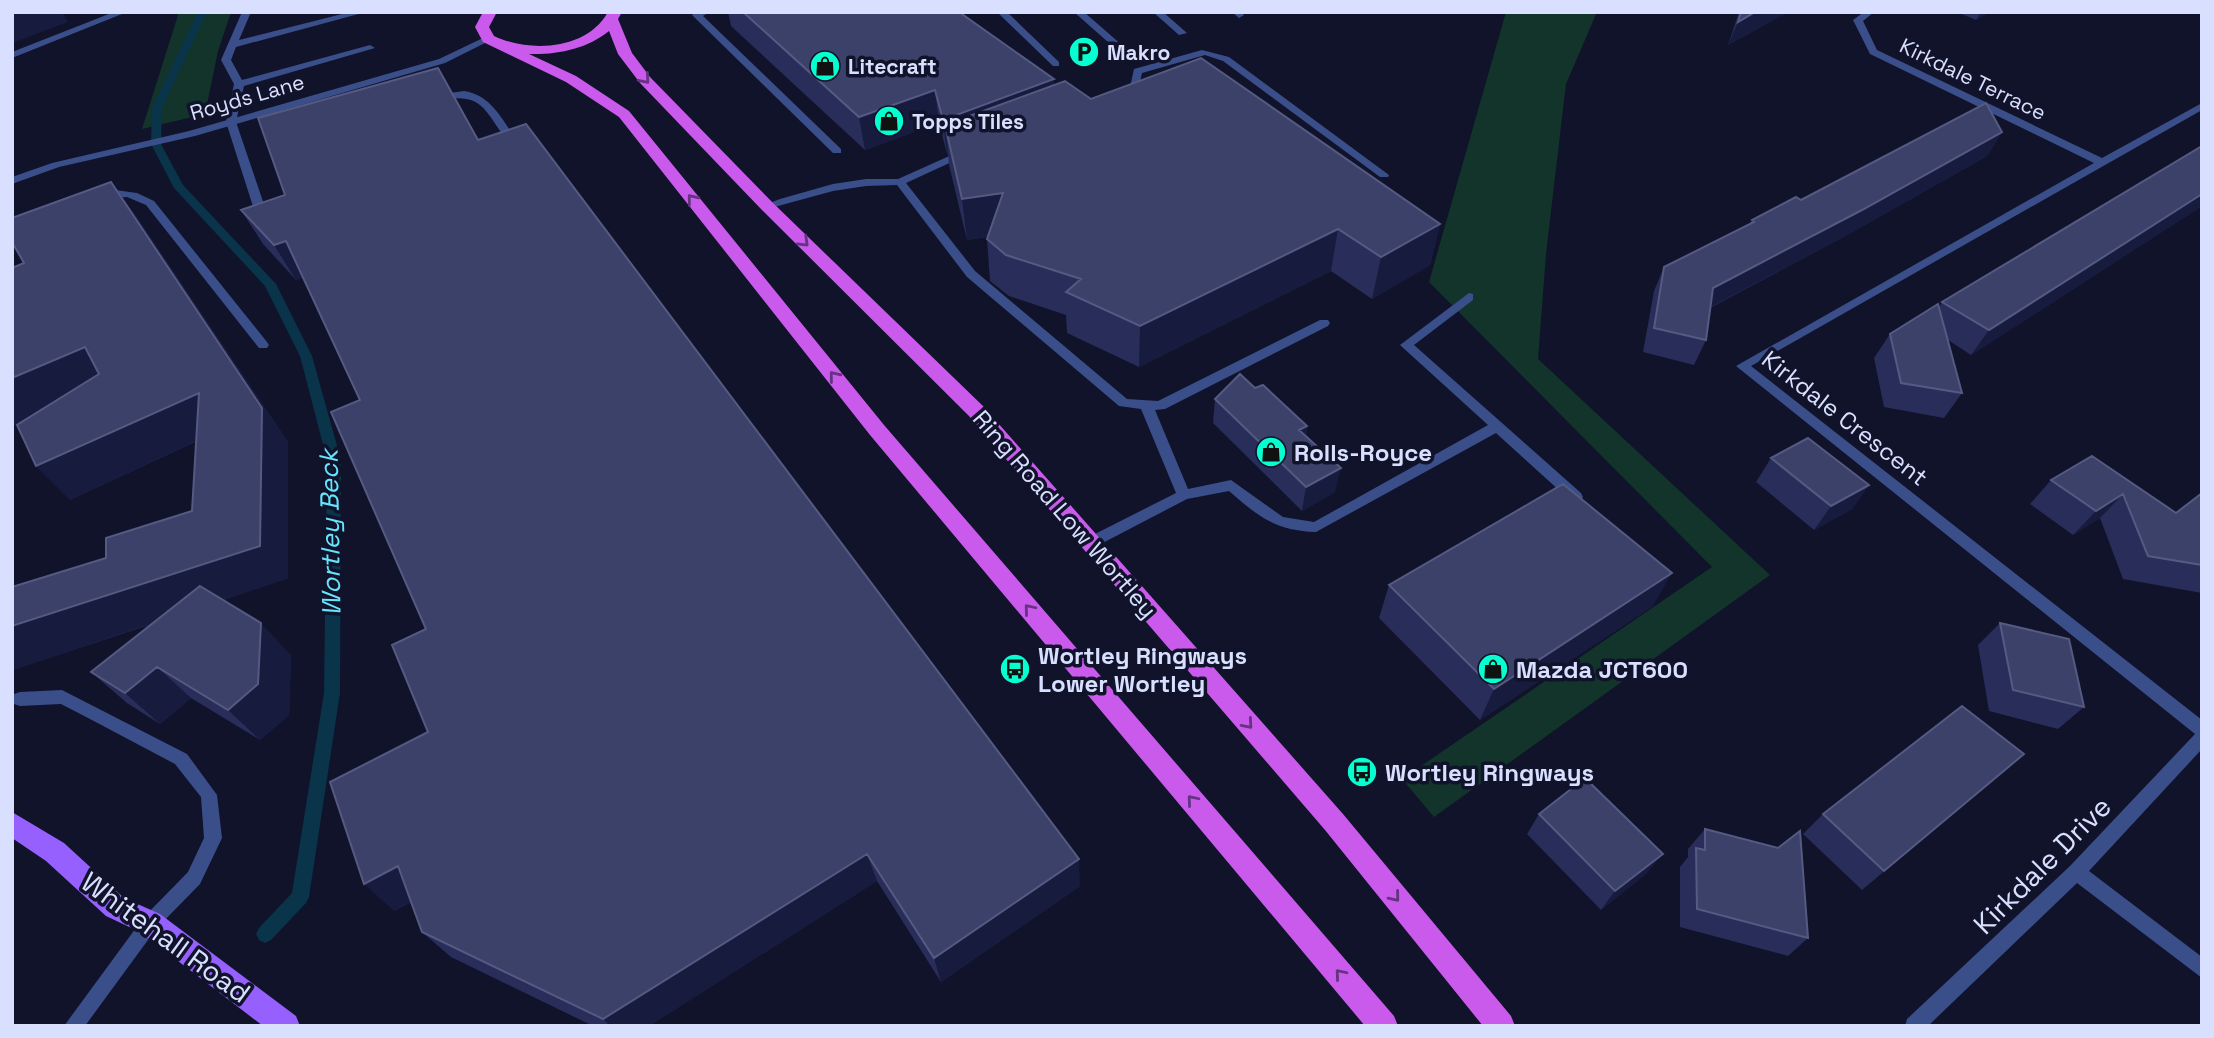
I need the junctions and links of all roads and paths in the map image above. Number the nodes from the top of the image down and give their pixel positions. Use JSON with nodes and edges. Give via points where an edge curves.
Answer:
{"nodes":[{"id":1,"x":123,"y":12,"type":"edge"},
{"id":2,"x":247,"y":12,"type":"edge"},
{"id":3,"x":362,"y":12,"type":"edge"},
{"id":4,"x":490,"y":12,"type":"edge"},
{"id":5,"x":705,"y":12,"type":"edge"},
{"id":6,"x":1001,"y":12,"type":"edge"},
{"id":7,"x":1078,"y":12,"type":"edge"},
{"id":8,"x":1157,"y":12,"type":"edge"},
{"id":9,"x":1870,"y":12,"type":"edge"},
{"id":10,"x":613,"y":17,"type":"edge"},
{"id":11,"x":1182,"y":33,"type":"dead end"},
{"id":12,"x":488,"y":39,"type":"junction"},
{"id":13,"x":232,"y":45,"type":"junction"},
{"id":14,"x":370,"y":48,"type":"dead end"},
{"id":15,"x":506,"y":48,"type":"junction"},
{"id":16,"x":1120,"y":48,"type":"dead end"},
{"id":17,"x":12,"y":55,"type":"edge"},
{"id":18,"x":1056,"y":64,"type":"dead end"},
{"id":19,"x":239,"y":84,"type":"junction"},
{"id":20,"x":1110,"y":98,"type":"edge"},
{"id":21,"x":427,"y":100,"type":"edge"},
{"id":22,"x":2202,"y":106,"type":"edge"},
{"id":23,"x":278,"y":109,"type":"junction"},
{"id":24,"x":285,"y":121,"type":"edge"},
{"id":25,"x":231,"y":122,"type":"junction"},
{"id":26,"x":509,"y":136,"type":"edge"},
{"id":27,"x":973,"y":150,"type":"edge"},
{"id":28,"x":837,"y":151,"type":"dead end"},
{"id":29,"x":2101,"y":163,"type":"junction"},
{"id":30,"x":1384,"y":175,"type":"dead end"},
{"id":31,"x":12,"y":181,"type":"edge"},
{"id":32,"x":900,"y":183,"type":"junction"},
{"id":33,"x":93,"y":198,"type":"edge"},
{"id":34,"x":767,"y":206,"type":"junction"},
{"id":35,"x":264,"y":223,"type":"edge"},
{"id":36,"x":1469,"y":297,"type":"dead end"},
{"id":37,"x":1324,"y":323,"type":"dead end"},
{"id":38,"x":263,"y":345,"type":"dead end"},
{"id":39,"x":1146,"y":405,"type":"junction"},
{"id":40,"x":1497,"y":426,"type":"junction"},
{"id":41,"x":1184,"y":495,"type":"junction"},
{"id":42,"x":1589,"y":508,"type":"edge"},
{"id":43,"x":1090,"y":543,"type":"junction"},
{"id":44,"x":20,"y":699,"type":"dead end"},
{"id":45,"x":2202,"y":730,"type":"edge"},
{"id":46,"x":2202,"y":738,"type":"edge"},
{"id":47,"x":12,"y":824,"type":"edge"},
{"id":48,"x":2076,"y":872,"type":"junction"},
{"id":49,"x":150,"y":923,"type":"junction"},
{"id":50,"x":2202,"y":969,"type":"edge"},
{"id":51,"x":72,"y":1026,"type":"edge"},
{"id":52,"x":286,"y":1026,"type":"edge"},
{"id":53,"x":1384,"y":1026,"type":"edge"},
{"id":54,"x":1502,"y":1026,"type":"edge"},
{"id":55,"x":1914,"y":1026,"type":"edge"}],
"edges":[{"from":1,"to":17,"type":"street"},
{"from":2,"to":13,"type":"street"},
{"from":3,"to":13,"type":"street"},
{"from":4,"to":12,"type":"highway","via":[[482,27]]},
{"from":5,"to":28,"type":"street","via":[[697,16]]},
{"from":6,"to":18,"type":"street"},
{"from":7,"to":16,"type":"street"},
{"from":8,"to":11,"type":"street"},
{"from":9,"to":29,"type":"street","name":"Kirkdale Terrace","via":[[1857,20],[1873,52]]},
{"from":10,"to":15,"type":"highway","via":[[588,38],[569,45],[525,51]]},
{"from":10,"to":34,"type":"highway","name":"Ring Road Low Wortley","one_way":true,"via":[[625,54],[645,80]]},
{"from":12,"to":15,"type":"highway"},
{"from":12,"to":23,"type":"street","name":"Royds Lane","via":[[442,61]]},
{"from":13,"to":19,"type":"street","via":[[226,60]]},
{"from":14,"to":19,"type":"street"},
{"from":53,"to":15,"type":"highway","one_way":true,"via":[[877,430],[624,114],[571,79]]},
{"from":19,"to":25,"type":"street"},
{"from":20,"to":30,"type":"street","via":[[1135,89],[1137,71],[1205,52],[1214,54]]},
{"from":21,"to":26,"type":"street","via":[[467,92],[479,96]]},
{"from":22,"to":29,"type":"street","name":"Kirkdale Crescent"},
{"from":23,"to":24,"type":"street"},
{"from":23,"to":25,"type":"street","name":"Royds Lane"},
{"from":25,"to":31,"type":"street","name":"Royds Lane","via":[[56,165]]},
{"from":25,"to":35,"type":"street"},
{"from":27,"to":32,"type":"street"},
{"from":29,"to":45,"type":"street","name":"Kirkdale Crescent","via":[[1742,366]]},
{"from":32,"to":34,"type":"street","via":[[873,181],[814,191]]},
{"from":32,"to":39,"type":"street","via":[[971,275],[1124,402]]},
{"from":33,"to":38,"type":"street","via":[[115,192],[139,195],[150,202]]},
{"from":34,"to":43,"type":"highway","name":"Ring Road Low Wortley","one_way":true,"via":[[976,411]]},
{"from":36,"to":40,"type":"street","via":[[1406,345]]},
{"from":37,"to":39,"type":"street","via":[[1160,406]]},
{"from":39,"to":41,"type":"street"},
{"from":40,"to":41,"type":"street","via":[[1316,527],[1291,527],[1266,515],[1231,485]]},
{"from":40,"to":42,"type":"street"},
{"from":41,"to":43,"type":"street"},
{"from":43,"to":54,"type":"highway","name":"Ring Road Low Wortley","one_way":true,"via":[[1334,822]]},
{"from":44,"to":49,"type":"street","via":[[62,697],[96,714],[181,759],[209,795],[213,838],[194,878]]},
{"from":46,"to":48,"type":"street","name":"Kirkdale Drive"},
{"from":47,"to":49,"type":"main road","name":"Whitehall Road","via":[[54,852],[115,907]]},
{"from":48,"to":50,"type":"street"},
{"from":48,"to":55,"type":"street","name":"Kirkdale Drive"},
{"from":49,"to":51,"type":"street"},
{"from":49,"to":52,"type":"main road","name":"Whitehall Road"}]}
